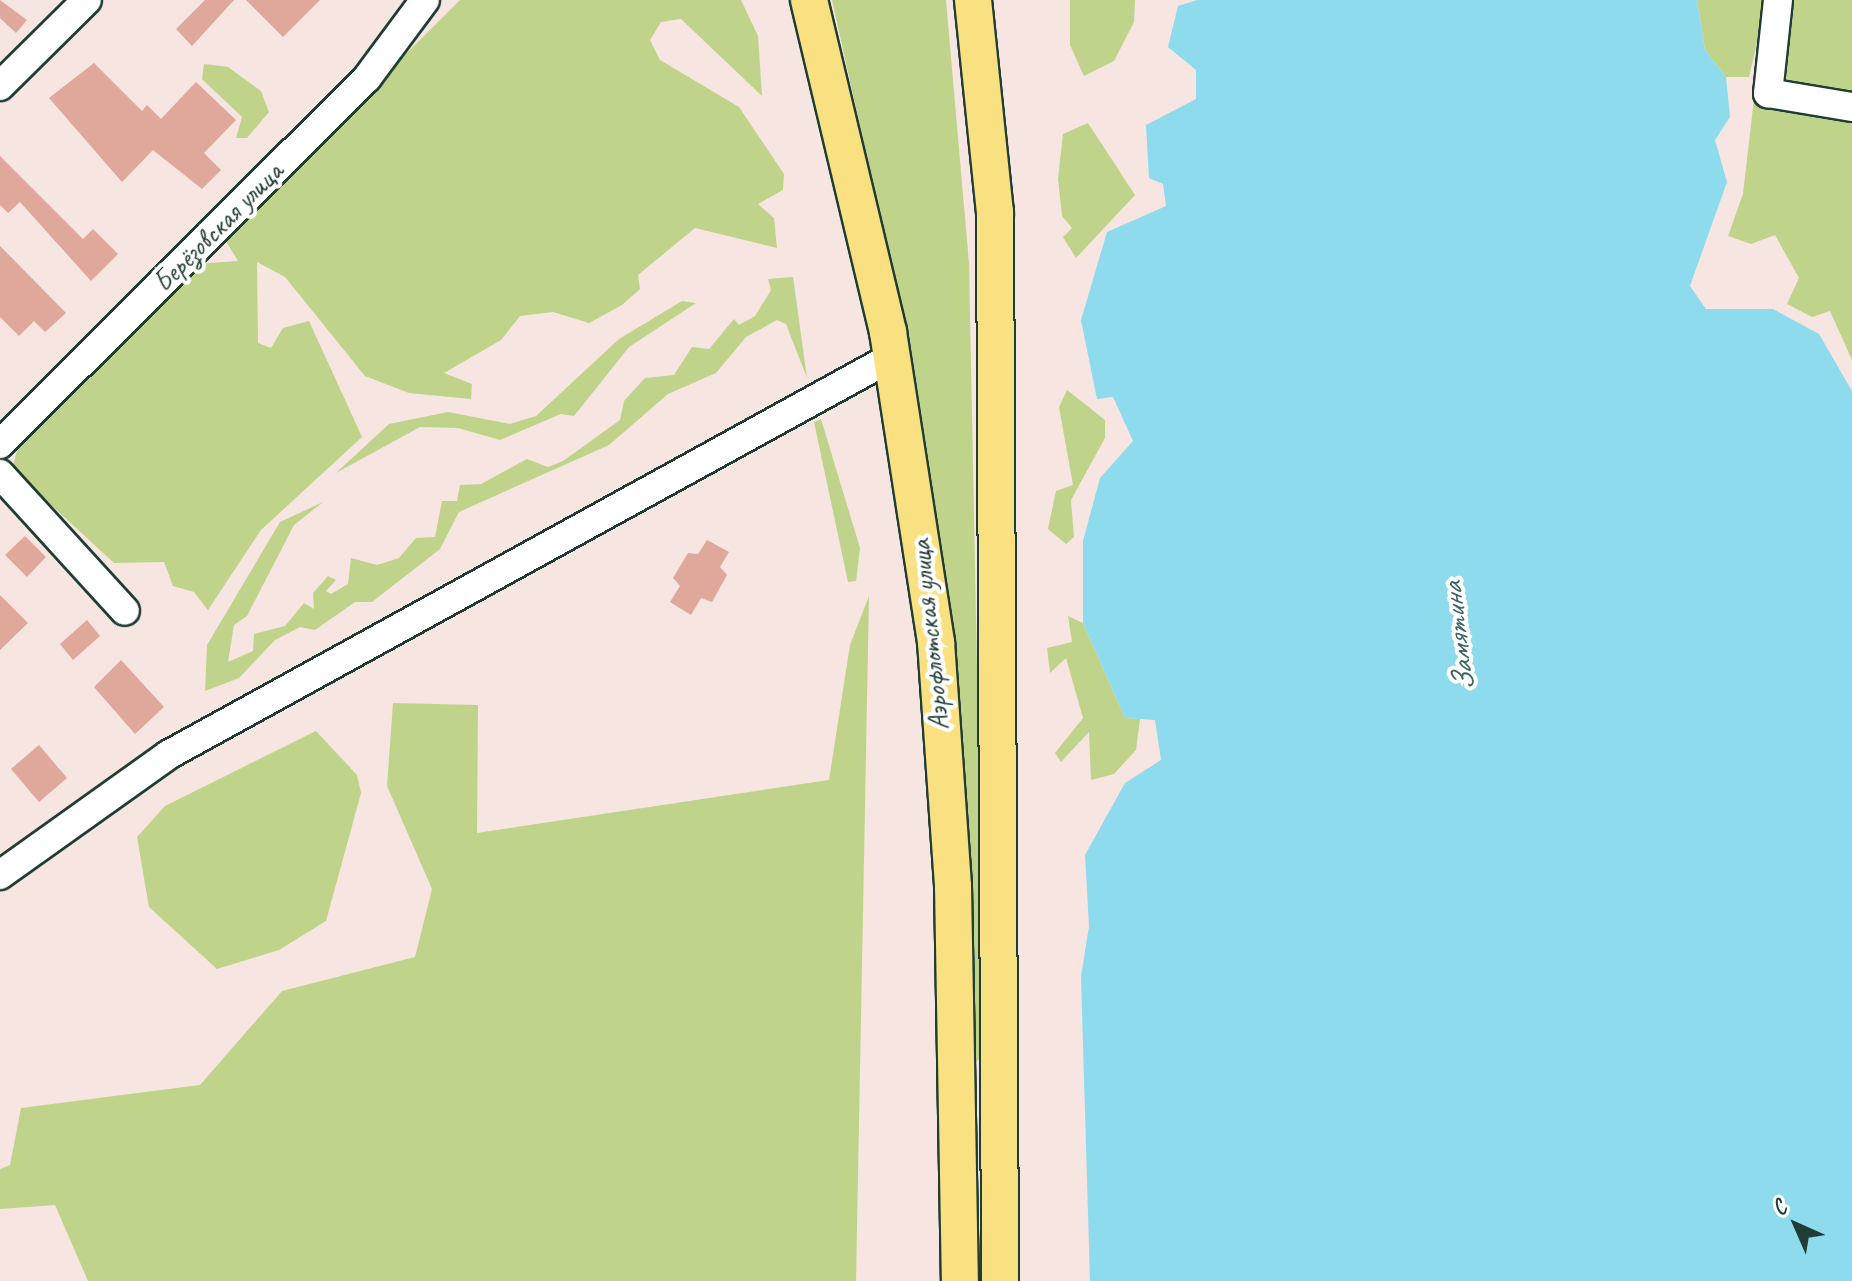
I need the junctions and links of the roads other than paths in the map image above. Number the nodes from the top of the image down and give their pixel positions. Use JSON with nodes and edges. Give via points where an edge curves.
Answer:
{"nodes":[{"id":1,"x":87,"y":0,"type":"edge"},
{"id":2,"x":425,"y":0,"type":"edge"},
{"id":3,"x":809,"y":0,"type":"edge"},
{"id":4,"x":973,"y":0,"type":"edge"},
{"id":5,"x":1778,"y":0,"type":"edge"},
{"id":6,"x":0,"y":86,"type":"edge"},
{"id":7,"x":1852,"y":107,"type":"edge"},
{"id":8,"x":892,"y":357,"type":"junction"},
{"id":9,"x":0,"y":444,"type":"edge"},
{"id":10,"x":0,"y":474,"type":"edge"},
{"id":11,"x":125,"y":611,"type":"dead end"},
{"id":12,"x":0,"y":875,"type":"edge"},
{"id":13,"x":960,"y":1281,"type":"edge"},
{"id":14,"x":1000,"y":1281,"type":"edge"}],
"edges":[{"from":1,"to":6,"type":"street"},
{"from":2,"to":9,"type":"street","name":"Берёзовская улица","via":[[367,78]]},
{"from":3,"to":8,"type":"main road","name":"Аэрофлотская улица"},
{"from":4,"to":14,"type":"main road","via":[[996,227]]},
{"from":5,"to":7,"type":"street","via":[[1768,93]]},
{"from":8,"to":12,"type":"street","via":[[168,755]]},
{"from":8,"to":13,"type":"main road","name":"Аэрофлотская улица","via":[[937,657],[953,886]]},
{"from":10,"to":11,"type":"street"}]}
